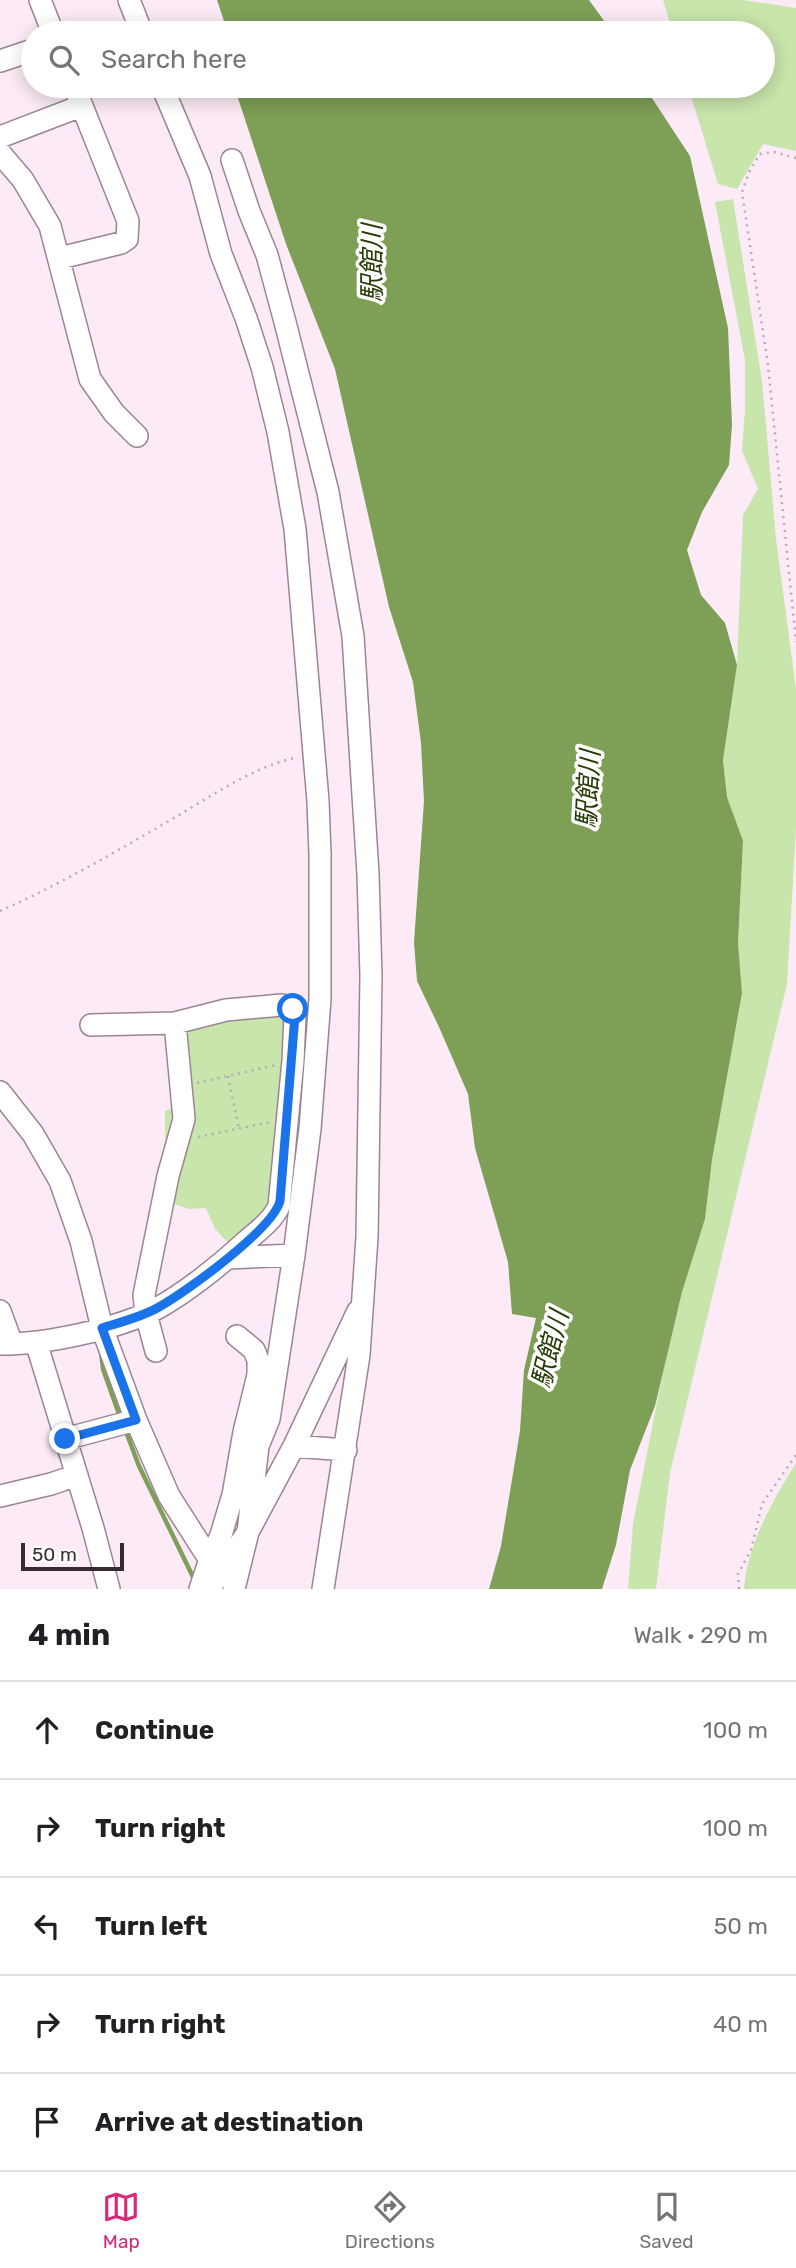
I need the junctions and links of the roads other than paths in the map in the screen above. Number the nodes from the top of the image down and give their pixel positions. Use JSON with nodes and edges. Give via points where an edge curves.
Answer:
{"nodes":[{"id":1,"x":40,"y":0,"type":"edge"},
{"id":2,"x":129,"y":0,"type":"edge"},
{"id":3,"x":48,"y":21,"type":"edge"},
{"id":4,"x":137,"y":21,"type":"edge"},
{"id":5,"x":21,"y":54,"type":"edge"},
{"id":6,"x":0,"y":61,"type":"edge"},
{"id":7,"x":74,"y":98,"type":"edge"},
{"id":8,"x":79,"y":98,"type":"edge"},
{"id":9,"x":167,"y":98,"type":"edge"},
{"id":10,"x":0,"y":137,"type":"edge"},
{"id":11,"x":0,"y":153,"type":"edge"},
{"id":12,"x":232,"y":160,"type":"dead end"},
{"id":13,"x":60,"y":258,"type":"junction"},
{"id":14,"x":137,"y":436,"type":"dead end"},
{"id":15,"x":175,"y":1023,"type":"junction"},
{"id":16,"x":91,"y":1025,"type":"dead end"},
{"id":17,"x":0,"y":1092,"type":"edge"},
{"id":18,"x":294,"y":1255,"type":"junction"},
{"id":19,"x":228,"y":1258,"type":"junction"},
{"id":20,"x":363,"y":1300,"type":"junction"},
{"id":21,"x":0,"y":1311,"type":"edge"},
{"id":22,"x":146,"y":1314,"type":"junction"},
{"id":23,"x":102,"y":1328,"type":"junction"},
{"id":24,"x":237,"y":1336,"type":"dead end"},
{"id":25,"x":36,"y":1342,"type":"junction"},
{"id":26,"x":6,"y":1344,"type":"edge"},
{"id":27,"x":156,"y":1351,"type":"dead end"},
{"id":28,"x":136,"y":1420,"type":"junction"},
{"id":29,"x":65,"y":1439,"type":"junction"},
{"id":30,"x":294,"y":1446,"type":"junction"},
{"id":31,"x":346,"y":1450,"type":"junction"},
{"id":32,"x":77,"y":1475,"type":"junction"},
{"id":33,"x":0,"y":1496,"type":"edge"},
{"id":34,"x":248,"y":1532,"type":"junction"},
{"id":35,"x":209,"y":1562,"type":"junction"},
{"id":36,"x":109,"y":1589,"type":"edge"},
{"id":37,"x":200,"y":1589,"type":"edge"},
{"id":38,"x":209,"y":1589,"type":"edge"},
{"id":39,"x":234,"y":1589,"type":"edge"},
{"id":40,"x":323,"y":1589,"type":"edge"}],
"edges":[{"from":1,"to":3,"type":"street"},
{"from":2,"to":4,"type":"street"},
{"from":5,"to":6,"type":"street"},
{"from":7,"to":10,"type":"street"},
{"from":8,"to":13,"type":"street","via":[[129,229],[121,243]]},
{"from":9,"to":18,"type":"street","via":[[200,176],[221,254],[262,367],[295,529],[320,854],[320,999]]},
{"from":11,"to":13,"type":"street","via":[[46,217]]},
{"from":12,"to":20,"type":"street","via":[[285,321],[327,492],[353,636],[371,976]]},
{"from":13,"to":14,"type":"street","via":[[90,379]]},
{"from":15,"to":16,"type":"street"},
{"from":15,"to":19,"type":"street","via":[[226,1010],[288,1005],[295,1015],[278,1210]]},
{"from":15,"to":22,"type":"street","via":[[184,1119],[146,1282]]},
{"from":17,"to":23,"type":"street","via":[[60,1181]]},
{"from":18,"to":19,"type":"street"},
{"from":18,"to":34,"type":"street","via":[[269,1419],[258,1446]]},
{"from":19,"to":22,"type":"street"},
{"from":20,"to":30,"type":"street"},
{"from":20,"to":31,"type":"street"},
{"from":21,"to":26,"type":"street"},
{"from":22,"to":23,"type":"street"},
{"from":22,"to":27,"type":"street"},
{"from":23,"to":25,"type":"street"},
{"from":23,"to":28,"type":"street"},
{"from":24,"to":35,"type":"street","via":[[254,1350],[258,1375],[233,1495]]},
{"from":25,"to":26,"type":"street"},
{"from":25,"to":29,"type":"street"},
{"from":28,"to":29,"type":"street"},
{"from":28,"to":35,"type":"street","via":[[163,1485]]},
{"from":29,"to":32,"type":"street"},
{"from":30,"to":31,"type":"street"},
{"from":30,"to":34,"type":"street"},
{"from":31,"to":40,"type":"street"},
{"from":32,"to":33,"type":"street"},
{"from":32,"to":36,"type":"street"},
{"from":34,"to":38,"type":"street"},
{"from":34,"to":39,"type":"street"},
{"from":35,"to":37,"type":"street"}]}
